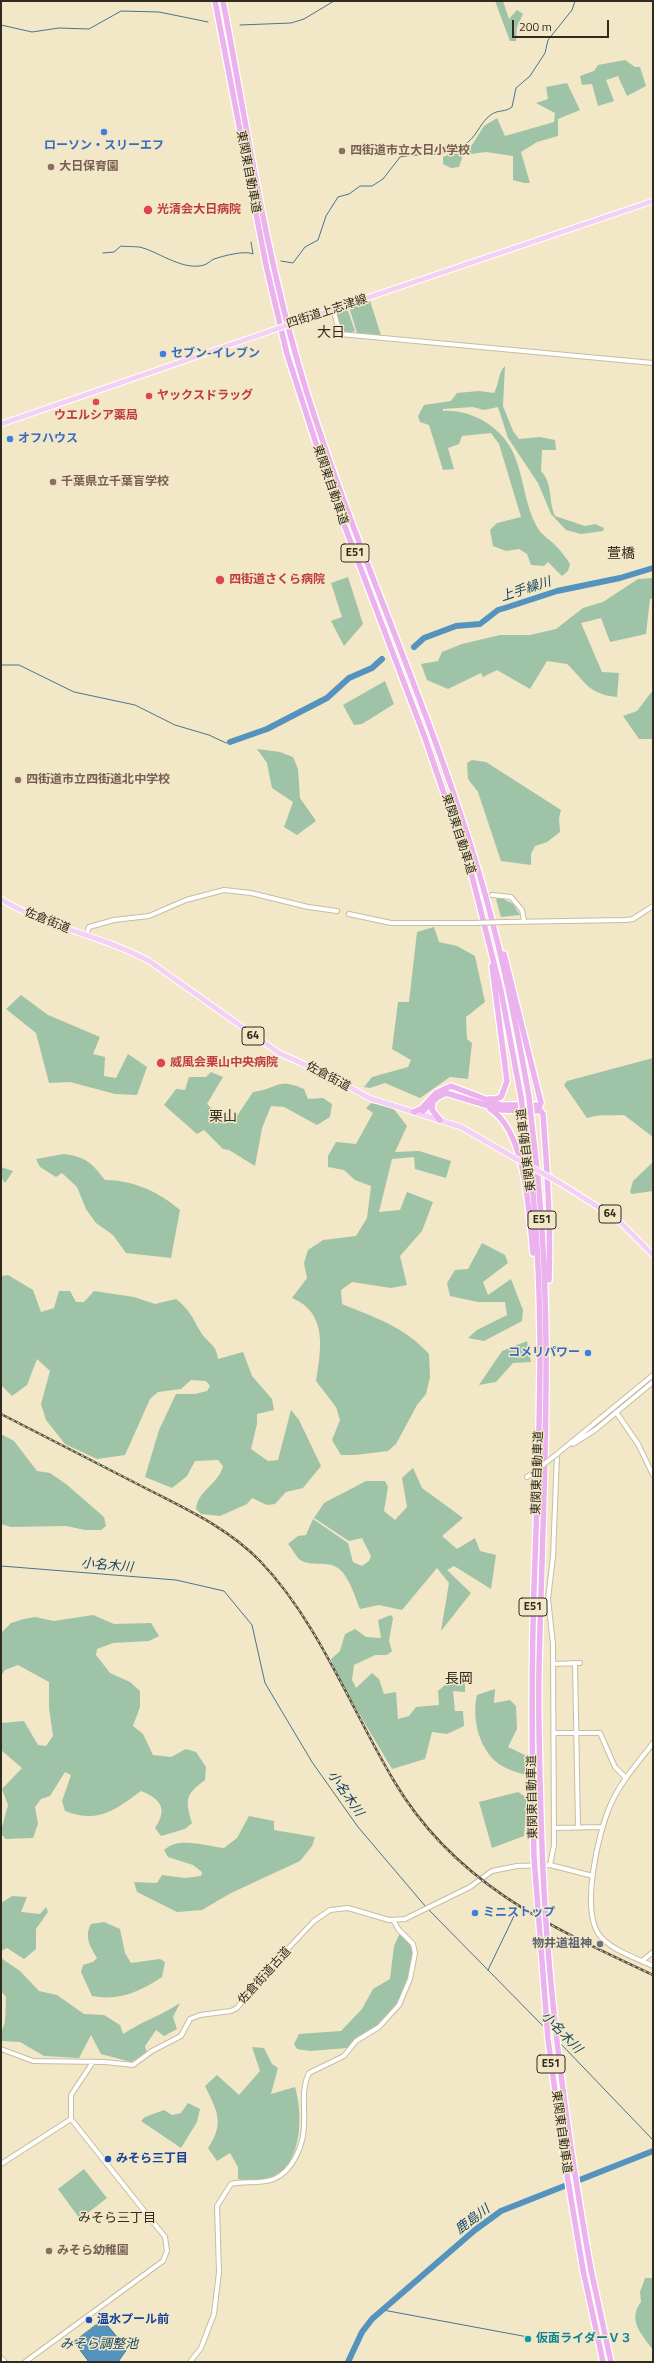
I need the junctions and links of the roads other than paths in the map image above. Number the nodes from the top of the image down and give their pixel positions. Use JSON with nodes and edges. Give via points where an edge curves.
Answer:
{"nodes":[{"id":1,"x":215,"y":1,"type":"edge"},
{"id":2,"x":224,"y":1,"type":"edge"},
{"id":3,"x":653,"y":200,"type":"edge"},
{"id":4,"x":333,"y":309,"type":"junction"},
{"id":5,"x":653,"y":363,"type":"edge"},
{"id":6,"x":1,"y":424,"type":"edge"},
{"id":7,"x":492,"y":895,"type":"dead end"},
{"id":8,"x":1,"y":899,"type":"edge"},
{"id":9,"x":653,"y":906,"type":"edge"},
{"id":10,"x":489,"y":910,"type":"junction"},
{"id":11,"x":337,"y":911,"type":"dead end"},
{"id":12,"x":349,"y":914,"type":"dead end"},
{"id":13,"x":484,"y":919,"type":"junction"},
{"id":14,"x":524,"y":922,"type":"junction"},
{"id":15,"x":86,"y":936,"type":"junction"},
{"id":16,"x":485,"y":1098,"type":"junction"},
{"id":17,"x":433,"y":1101,"type":"junction"},
{"id":18,"x":484,"y":1105,"type":"junction"},
{"id":19,"x":539,"y":1108,"type":"junction"},
{"id":20,"x":424,"y":1109,"type":"junction"},
{"id":21,"x":414,"y":1112,"type":"junction"},
{"id":22,"x":427,"y":1116,"type":"joint"},
{"id":23,"x":440,"y":1120,"type":"junction"},
{"id":24,"x":653,"y":1255,"type":"edge"},
{"id":25,"x":547,"y":1314,"type":"junction"},
{"id":26,"x":539,"y":1315,"type":"junction"},
{"id":27,"x":653,"y":1375,"type":"edge"},
{"id":28,"x":653,"y":1382,"type":"edge"},
{"id":29,"x":614,"y":1408,"type":"junction"},
{"id":30,"x":617,"y":1413,"type":"junction"},
{"id":31,"x":557,"y":1454,"type":"junction"},
{"id":32,"x":653,"y":1475,"type":"edge"},
{"id":33,"x":527,"y":1477,"type":"dead end"},
{"id":34,"x":574,"y":1663,"type":"junction"},
{"id":35,"x":580,"y":1663,"type":"dead end"},
{"id":36,"x":553,"y":1664,"type":"junction"},
{"id":37,"x":576,"y":1732,"type":"junction"},
{"id":38,"x":553,"y":1733,"type":"junction"},
{"id":39,"x":653,"y":1743,"type":"edge"},
{"id":40,"x":626,"y":1778,"type":"junction"},
{"id":41,"x":578,"y":1827,"type":"junction"},
{"id":42,"x":603,"y":1827,"type":"junction"},
{"id":43,"x":554,"y":1828,"type":"junction"},
{"id":44,"x":550,"y":1865,"type":"junction"},
{"id":45,"x":593,"y":1876,"type":"junction"},
{"id":46,"x":393,"y":1920,"type":"junction"},
{"id":47,"x":653,"y":1952,"type":"edge"},
{"id":48,"x":642,"y":1961,"type":"junction"},
{"id":49,"x":653,"y":1966,"type":"edge"},
{"id":50,"x":1,"y":2049,"type":"edge"},
{"id":51,"x":93,"y":2062,"type":"junction"},
{"id":52,"x":71,"y":2119,"type":"junction"},
{"id":53,"x":1,"y":2164,"type":"edge"},
{"id":54,"x":1,"y":2358,"type":"edge"},
{"id":55,"x":5,"y":2362,"type":"edge"},
{"id":56,"x":25,"y":2362,"type":"edge"},
{"id":57,"x":190,"y":2362,"type":"edge"},
{"id":58,"x":603,"y":2362,"type":"edge"},
{"id":59,"x":611,"y":2362,"type":"edge"}],
"edges":[{"from":1,"to":13,"type":"highway","name":"東関東自動車道","number":"E51","via":[[266,265],[289,360],[331,490],[443,788]]},
{"from":2,"to":10,"type":"highway","name":"東関東自動車道","number":"E51","via":[[273,264],[304,384],[355,533],[451,785]]},
{"from":3,"to":4,"type":"main road","name":"四街道上志津線"},
{"from":4,"to":5,"type":"street","via":[[340,334]]},
{"from":4,"to":6,"type":"main road","name":"四街道上志津線","bridge":true},
{"from":7,"to":14,"type":"street","via":[[511,897],[522,910]]},
{"from":8,"to":15,"type":"main road","name":"佐倉街道","number":"64","via":[[30,916]]},
{"from":9,"to":14,"type":"street","via":[[633,919],[625,920]]},
{"from":10,"to":19,"type":"highway","via":[[516,998],[541,1103]]},
{"from":10,"to":25,"type":"highway","name":"東関東自動車道","number":"E51","bridge":true,"via":[[509,990],[528,1097],[542,1218]]},
{"from":11,"to":15,"type":"street","via":[[247,892],[224,890],[186,900],[149,916],[118,919],[90,927]]},
{"from":12,"to":14,"type":"street","bridge":true,"via":[[391,923]]},
{"from":13,"to":16,"type":"highway","via":[[507,1081],[501,1096],[495,1099]]},
{"from":13,"to":26,"type":"highway","name":"東関東自動車道","number":"E51","bridge":true,"via":[[521,1097],[535,1219]]},
{"from":15,"to":21,"type":"main road","name":"佐倉街道","number":"64","via":[[130,951],[149,961],[280,1053],[330,1076],[363,1096]]},
{"from":16,"to":19,"type":"highway","via":[[508,1107],[536,1105]]},
{"from":16,"to":20,"type":"highway","via":[[452,1086],[436,1093]]},
{"from":17,"to":18,"type":"highway","via":[[442,1095],[452,1094]]},
{"from":17,"to":20,"type":"highway"},
{"from":17,"to":23,"type":"highway","via":[[432,1110]]},
{"from":18,"to":19,"type":"highway","via":[[510,1111],[537,1111]]},
{"from":18,"to":26,"type":"highway","via":[[506,1122],[518,1148],[530,1224]]},
{"from":19,"to":25,"type":"highway","via":[[543,1114],[548,1191],[550,1245]]},
{"from":20,"to":21,"type":"highway"},
{"from":20,"to":21,"type":"main road","name":"佐倉街道","number":"64"},
{"from":20,"to":22,"type":"highway"},
{"from":22,"to":23,"type":"main road","number":"64"},
{"from":23,"to":24,"type":"main road","number":"64","bridge":true,"via":[[461,1128],[560,1183],[617,1219]]},
{"from":25,"to":59,"type":"highway","name":"東関東自動車道","number":"E51","bridge":true,"via":[[539,1670],[542,1847],[555,2032],[568,2131],[591,2270]]},
{"from":26,"to":58,"type":"highway","name":"東関東自動車道","number":"E51","bridge":true,"via":[[532,1672],[534,1857],[549,2047],[563,2151],[583,2270]]},
{"from":27,"to":29,"type":"street"},
{"from":28,"to":30,"type":"street"},
{"from":29,"to":30,"type":"street"},
{"from":29,"to":31,"type":"street"},
{"from":30,"to":31,"type":"street"},
{"from":30,"to":32,"type":"street","via":[[638,1444]]},
{"from":31,"to":33,"type":"street","bridge":true},
{"from":31,"to":36,"type":"street","via":[[553,1556],[548,1599],[554,1644]]},
{"from":34,"to":35,"type":"street"},
{"from":34,"to":36,"type":"street"},
{"from":34,"to":37,"type":"street"},
{"from":36,"to":38,"type":"street"},
{"from":37,"to":38,"type":"street"},
{"from":37,"to":40,"type":"street","via":[[600,1733],[615,1767]]},
{"from":37,"to":41,"type":"street"},
{"from":38,"to":43,"type":"street"},
{"from":39,"to":40,"type":"street"},
{"from":40,"to":42,"type":"street","via":[[610,1806]]},
{"from":41,"to":42,"type":"street"},
{"from":41,"to":43,"type":"street"},
{"from":42,"to":45,"type":"street"},
{"from":43,"to":44,"type":"street"},
{"from":44,"to":45,"type":"street"},
{"from":44,"to":46,"type":"street","via":[[517,1866],[492,1871],[470,1887],[411,1917]]},
{"from":45,"to":48,"type":"street","via":[[590,1905],[597,1932],[610,1946]]},
{"from":46,"to":51,"type":"street","name":"佐倉街道古道","via":[[348,1908],[330,1910],[314,1921],[264,1974],[237,2008],[190,2019],[181,2036],[152,2051],[133,2065]]},
{"from":46,"to":57,"type":"street","via":[[415,1948],[410,1979],[399,2005],[379,2027],[356,2041],[344,2056],[309,2073],[304,2096],[303,2137],[296,2157],[286,2171],[270,2181],[231,2184],[219,2201],[219,2272],[214,2314],[201,2348]]},
{"from":47,"to":48,"type":"street"},
{"from":48,"to":49,"type":"street"},
{"from":50,"to":51,"type":"street","name":"佐倉街道古道","via":[[33,2062]]},
{"from":51,"to":52,"type":"street","via":[[71,2095]]},
{"from":52,"to":53,"type":"street"},
{"from":52,"to":56,"type":"street","via":[[161,2232],[166,2240],[167,2251],[163,2261]]},
{"from":54,"to":55,"type":"street"}]}
